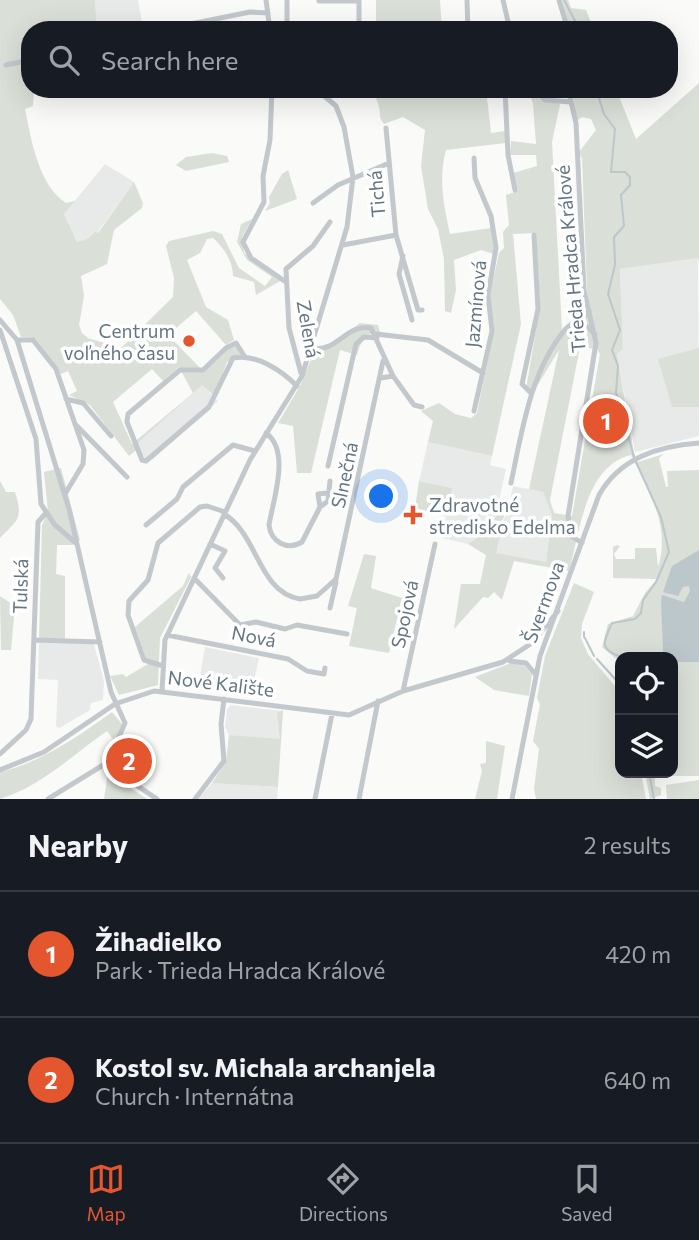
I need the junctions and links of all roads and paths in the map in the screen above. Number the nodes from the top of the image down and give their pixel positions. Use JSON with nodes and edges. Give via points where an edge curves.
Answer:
{"nodes":[{"id":1,"x":266,"y":0,"type":"edge"},
{"id":2,"x":287,"y":0,"type":"edge"},
{"id":3,"x":359,"y":0,"type":"edge"},
{"id":4,"x":467,"y":0,"type":"edge"},
{"id":5,"x":503,"y":0,"type":"edge"},
{"id":6,"x":559,"y":0,"type":"edge"},
{"id":7,"x":319,"y":2,"type":"edge"},
{"id":8,"x":268,"y":13,"type":"junction"},
{"id":9,"x":206,"y":21,"type":"edge"},
{"id":10,"x":269,"y":21,"type":"edge"},
{"id":11,"x":287,"y":21,"type":"edge"},
{"id":12,"x":359,"y":21,"type":"edge"},
{"id":13,"x":468,"y":21,"type":"edge"},
{"id":14,"x":508,"y":21,"type":"edge"},
{"id":15,"x":565,"y":21,"type":"edge"},
{"id":16,"x":21,"y":62,"type":"edge"},
{"id":17,"x":6,"y":65,"type":"dead end"},
{"id":18,"x":272,"y":98,"type":"edge"},
{"id":19,"x":327,"y":98,"type":"edge"},
{"id":20,"x":505,"y":98,"type":"edge"},
{"id":21,"x":543,"y":98,"type":"edge"},
{"id":22,"x":570,"y":98,"type":"edge"},
{"id":23,"x":571,"y":102,"type":"junction"},
{"id":24,"x":386,"y":128,"type":"dead end"},
{"id":25,"x":474,"y":158,"type":"dead end"},
{"id":26,"x":389,"y":163,"type":"junction"},
{"id":27,"x":353,"y":177,"type":"junction"},
{"id":28,"x":515,"y":190,"type":"dead end"},
{"id":29,"x":313,"y":203,"type":"dead end"},
{"id":30,"x":330,"y":222,"type":"dead end"},
{"id":31,"x":397,"y":235,"type":"junction"},
{"id":32,"x":534,"y":235,"type":"dead end"},
{"id":33,"x":342,"y":245,"type":"junction"},
{"id":34,"x":403,"y":256,"type":"junction"},
{"id":35,"x":286,"y":282,"type":"junction"},
{"id":36,"x":422,"y":310,"type":"dead end"},
{"id":37,"x":589,"y":311,"type":"junction"},
{"id":38,"x":0,"y":320,"type":"edge"},
{"id":39,"x":412,"y":320,"type":"dead end"},
{"id":40,"x":577,"y":323,"type":"junction"},
{"id":41,"x":0,"y":330,"type":"edge"},
{"id":42,"x":13,"y":333,"type":"junction"},
{"id":43,"x":595,"y":335,"type":"junction"},
{"id":44,"x":377,"y":336,"type":"junction"},
{"id":45,"x":4,"y":339,"type":"junction"},
{"id":46,"x":17,"y":340,"type":"junction"},
{"id":47,"x":313,"y":348,"type":"junction"},
{"id":48,"x":245,"y":357,"type":"junction"},
{"id":49,"x":383,"y":361,"type":"junction"},
{"id":50,"x":482,"y":373,"type":"junction"},
{"id":51,"x":302,"y":376,"type":"junction"},
{"id":52,"x":393,"y":376,"type":"junction"},
{"id":53,"x":381,"y":378,"type":"junction"},
{"id":54,"x":297,"y":386,"type":"junction"},
{"id":55,"x":531,"y":393,"type":"junction"},
{"id":56,"x":66,"y":398,"type":"junction"},
{"id":57,"x":422,"y":407,"type":"dead end"},
{"id":58,"x":474,"y":411,"type":"dead end"},
{"id":59,"x":75,"y":424,"type":"junction"},
{"id":60,"x":266,"y":433,"type":"junction"},
{"id":61,"x":111,"y":436,"type":"dead end"},
{"id":62,"x":699,"y":443,"type":"edge"},
{"id":63,"x":255,"y":451,"type":"junction"},
{"id":64,"x":39,"y":466,"type":"junction"},
{"id":65,"x":56,"y":466,"type":"junction"},
{"id":66,"x":328,"y":466,"type":"dead end"},
{"id":67,"x":127,"y":477,"type":"dead end"},
{"id":68,"x":330,"y":481,"type":"dead end"},
{"id":69,"x":511,"y":483,"type":"dead end"},
{"id":70,"x":327,"y":493,"type":"junction"},
{"id":71,"x":65,"y":494,"type":"junction"},
{"id":72,"x":320,"y":506,"type":"junction"},
{"id":73,"x":46,"y":513,"type":"junction"},
{"id":74,"x":224,"y":513,"type":"junction"},
{"id":75,"x":72,"y":524,"type":"junction"},
{"id":76,"x":146,"y":525,"type":"dead end"},
{"id":77,"x":60,"y":530,"type":"junction"},
{"id":78,"x":582,"y":543,"type":"junction"},
{"id":79,"x":77,"y":544,"type":"junction"},
{"id":80,"x":210,"y":544,"type":"junction"},
{"id":81,"x":435,"y":544,"type":"dead end"},
{"id":82,"x":194,"y":578,"type":"junction"},
{"id":83,"x":223,"y":578,"type":"dead end"},
{"id":84,"x":336,"y":579,"type":"junction"},
{"id":85,"x":324,"y":592,"type":"junction"},
{"id":86,"x":332,"y":598,"type":"junction"},
{"id":87,"x":330,"y":608,"type":"dead end"},
{"id":88,"x":558,"y":611,"type":"junction"},
{"id":89,"x":347,"y":634,"type":"dead end"},
{"id":90,"x":167,"y":635,"type":"junction"},
{"id":91,"x":34,"y":640,"type":"junction"},
{"id":92,"x":100,"y":642,"type":"junction"},
{"id":93,"x":503,"y":663,"type":"junction"},
{"id":94,"x":163,"y":666,"type":"junction"},
{"id":95,"x":325,"y":668,"type":"dead end"},
{"id":96,"x":536,"y":675,"type":"junction"},
{"id":97,"x":162,"y":691,"type":"junction"},
{"id":98,"x":403,"y":691,"type":"junction"},
{"id":99,"x":225,"y":699,"type":"junction"},
{"id":100,"x":378,"y":701,"type":"junction"},
{"id":101,"x":115,"y":704,"type":"junction"},
{"id":102,"x":332,"y":714,"type":"junction"},
{"id":103,"x":0,"y":754,"type":"edge"},
{"id":104,"x":108,"y":762,"type":"junction"},
{"id":105,"x":0,"y":769,"type":"edge"},
{"id":106,"x":60,"y":796,"type":"edge"},
{"id":107,"x":48,"y":799,"type":"edge"},
{"id":108,"x":157,"y":799,"type":"edge"},
{"id":109,"x":195,"y":799,"type":"edge"},
{"id":110,"x":315,"y":799,"type":"edge"},
{"id":111,"x":359,"y":799,"type":"edge"},
{"id":112,"x":512,"y":799,"type":"edge"}],
"edges":[{"from":1,"to":8,"type":"street"},
{"from":2,"to":11,"type":"street"},
{"from":3,"to":7,"type":"street"},
{"from":3,"to":12,"type":"street"},
{"from":4,"to":13,"type":"street"},
{"from":5,"to":14,"type":"street"},
{"from":6,"to":15,"type":"street"},
{"from":8,"to":9,"type":"street"},
{"from":8,"to":10,"type":"street"},
{"from":16,"to":17,"type":"street"},
{"from":18,"to":35,"type":"street","via":[[264,202],[243,242],[251,258]]},
{"from":19,"to":27,"type":"street","name":"Zelená","via":[[339,113]]},
{"from":20,"to":28,"type":"street"},
{"from":21,"to":23,"type":"street"},
{"from":22,"to":23,"type":"street","name":"Trieda Hradca Králové"},
{"from":23,"to":37,"type":"street","name":"Trieda Hradca Králové"},
{"from":24,"to":26,"type":"street","name":"Tichá"},
{"from":25,"to":50,"type":"street","name":"Jazmínová","via":[[475,178],[491,216],[496,248],[488,295],[493,326]]},
{"from":26,"to":27,"type":"street"},
{"from":26,"to":31,"type":"street","name":"Tichá"},
{"from":27,"to":29,"type":"street"},
{"from":27,"to":33,"type":"street","name":"Zelená"},
{"from":30,"to":35,"type":"street","name":"Zelená","via":[[313,246],[288,266]]},
{"from":31,"to":33,"type":"street"},
{"from":31,"to":34,"type":"street","name":"Tichá"},
{"from":32,"to":55,"type":"street","via":[[538,309],[522,384]]},
{"from":33,"to":47,"type":"street","name":"Zelená"},
{"from":34,"to":36,"type":"street","name":"Tichá","via":[[412,297]]},
{"from":34,"to":39,"type":"street","name":"Tichá","via":[[399,272]]},
{"from":35,"to":51,"type":"street","name":"Zelená","via":[[289,328]]},
{"from":37,"to":40,"type":"street"},
{"from":37,"to":43,"type":"street","name":"Trieda Hradca Králové"},
{"from":38,"to":42,"type":"street"},
{"from":40,"to":43,"type":"street"},
{"from":40,"to":55,"type":"street","via":[[563,332]]},
{"from":41,"to":45,"type":"street","name":"Tulská"},
{"from":42,"to":45,"type":"street"},
{"from":42,"to":46,"type":"street"},
{"from":43,"to":78,"type":"street","name":"Trieda Hradca Králové","via":[[568,516],[571,536]]},
{"from":44,"to":47,"type":"street","via":[[368,327],[356,328],[325,349]]},
{"from":44,"to":49,"type":"street","name":"Slnečná"},
{"from":44,"to":50,"type":"street","name":"Jazmínová","via":[[428,340]]},
{"from":44,"to":66,"type":"street","name":"Slnečná","via":[[364,337],[356,344]]},
{"from":45,"to":64,"type":"street","name":"Tulská","via":[[32,426]]},
{"from":46,"to":56,"type":"street","via":[[35,341],[55,367]]},
{"from":46,"to":65,"type":"street"},
{"from":47,"to":51,"type":"street","name":"Zelená"},
{"from":48,"to":48,"type":"street","via":[[230,360],[215,398],[202,414],[142,460],[128,414],[180,370],[203,370],[230,345],[236,343]]},
{"from":48,"to":54,"type":"street","via":[[278,369]]},
{"from":49,"to":52,"type":"street","name":"Slnečná"},
{"from":49,"to":53,"type":"street","name":"Slnečná"},
{"from":50,"to":58,"type":"street","name":"Jazmínová"},
{"from":51,"to":54,"type":"street","name":"Zelená"},
{"from":52,"to":53,"type":"street"},
{"from":52,"to":57,"type":"street","name":"Slnečná","via":[[414,405]]},
{"from":53,"to":84,"type":"street","name":"Slnečná"},
{"from":54,"to":60,"type":"street","name":"Zelená"},
{"from":55,"to":69,"type":"street"},
{"from":56,"to":59,"type":"street"},
{"from":56,"to":61,"type":"street","via":[[85,405]]},
{"from":59,"to":67,"type":"street"},
{"from":59,"to":71,"type":"street","via":[[85,460]]},
{"from":60,"to":63,"type":"street","name":"Zelená"},
{"from":60,"to":72,"type":"street","via":[[279,458],[269,525],[272,537],[282,544],[299,545]]},
{"from":62,"to":78,"type":"street","name":"Švermova","via":[[635,458],[615,472],[601,491]]},
{"from":63,"to":74,"type":"street","name":"Zelená"},
{"from":63,"to":76,"type":"street","via":[[233,445]]},
{"from":64,"to":65,"type":"street"},
{"from":64,"to":73,"type":"street","name":"Tulská","via":[[40,499]]},
{"from":65,"to":71,"type":"street"},
{"from":68,"to":70,"type":"street"},
{"from":70,"to":72,"type":"street","via":[[328,501]]},
{"from":70,"to":72,"type":"street","via":[[318,494]]},
{"from":71,"to":75,"type":"street"},
{"from":73,"to":77,"type":"street","name":"Tulská"},
{"from":73,"to":91,"type":"street","name":"Tulská","via":[[38,522]]},
{"from":74,"to":80,"type":"street","name":"Zelená"},
{"from":74,"to":85,"type":"street","via":[[245,533],[277,589],[300,599]]},
{"from":74,"to":94,"type":"street","via":[[202,506],[158,543],[148,580],[129,601],[128,615],[144,660]]},
{"from":75,"to":77,"type":"street"},
{"from":75,"to":79,"type":"street"},
{"from":77,"to":79,"type":"street","name":"Tulská"},
{"from":78,"to":88,"type":"street","name":"Švermova"},
{"from":79,"to":92,"type":"street"},
{"from":80,"to":82,"type":"street","name":"Zelená"},
{"from":80,"to":83,"type":"street","via":[[225,551],[215,568]]},
{"from":81,"to":98,"type":"street","name":"Spojová"},
{"from":82,"to":89,"type":"street","name":"Nová","via":[[240,625],[260,622],[285,629],[297,625]]},
{"from":82,"to":90,"type":"street","name":"Zelená"},
{"from":84,"to":85,"type":"street","name":"Slnečná"},
{"from":84,"to":86,"type":"street","name":"Slnečná"},
{"from":85,"to":86,"type":"street"},
{"from":86,"to":87,"type":"street","name":"Slnečná"},
{"from":88,"to":93,"type":"street","via":[[532,643]]},
{"from":88,"to":96,"type":"street","name":"Švermova"},
{"from":90,"to":94,"type":"street","name":"Zelená"},
{"from":90,"to":95,"type":"street","name":"Nová","via":[[288,659],[312,672],[324,674]]},
{"from":91,"to":92,"type":"street","name":"Tulská"},
{"from":91,"to":103,"type":"street","via":[[31,719],[26,730]]},
{"from":92,"to":101,"type":"street"},
{"from":93,"to":96,"type":"street","name":"Švermova","via":[[520,661]]},
{"from":93,"to":98,"type":"street"},
{"from":94,"to":97,"type":"street","name":"Zelená"},
{"from":96,"to":112,"type":"street","name":"Švermova"},
{"from":97,"to":99,"type":"street","name":"Nové Kalište"},
{"from":97,"to":101,"type":"street","name":"Nové Kalište"},
{"from":98,"to":100,"type":"street"},
{"from":99,"to":102,"type":"street","name":"Nové Kalište"},
{"from":99,"to":109,"type":"street","via":[[224,761]]},
{"from":100,"to":102,"type":"street","name":"Nové Kalište","via":[[349,715]]},
{"from":100,"to":111,"type":"street"},
{"from":101,"to":104,"type":"street","via":[[125,725]]},
{"from":101,"to":105,"type":"street","name":"Nové Kalište","via":[[44,752]]},
{"from":102,"to":110,"type":"street"},
{"from":104,"to":106,"type":"street"},
{"from":104,"to":108,"type":"street"},
{"from":106,"to":107,"type":"street"}]}
